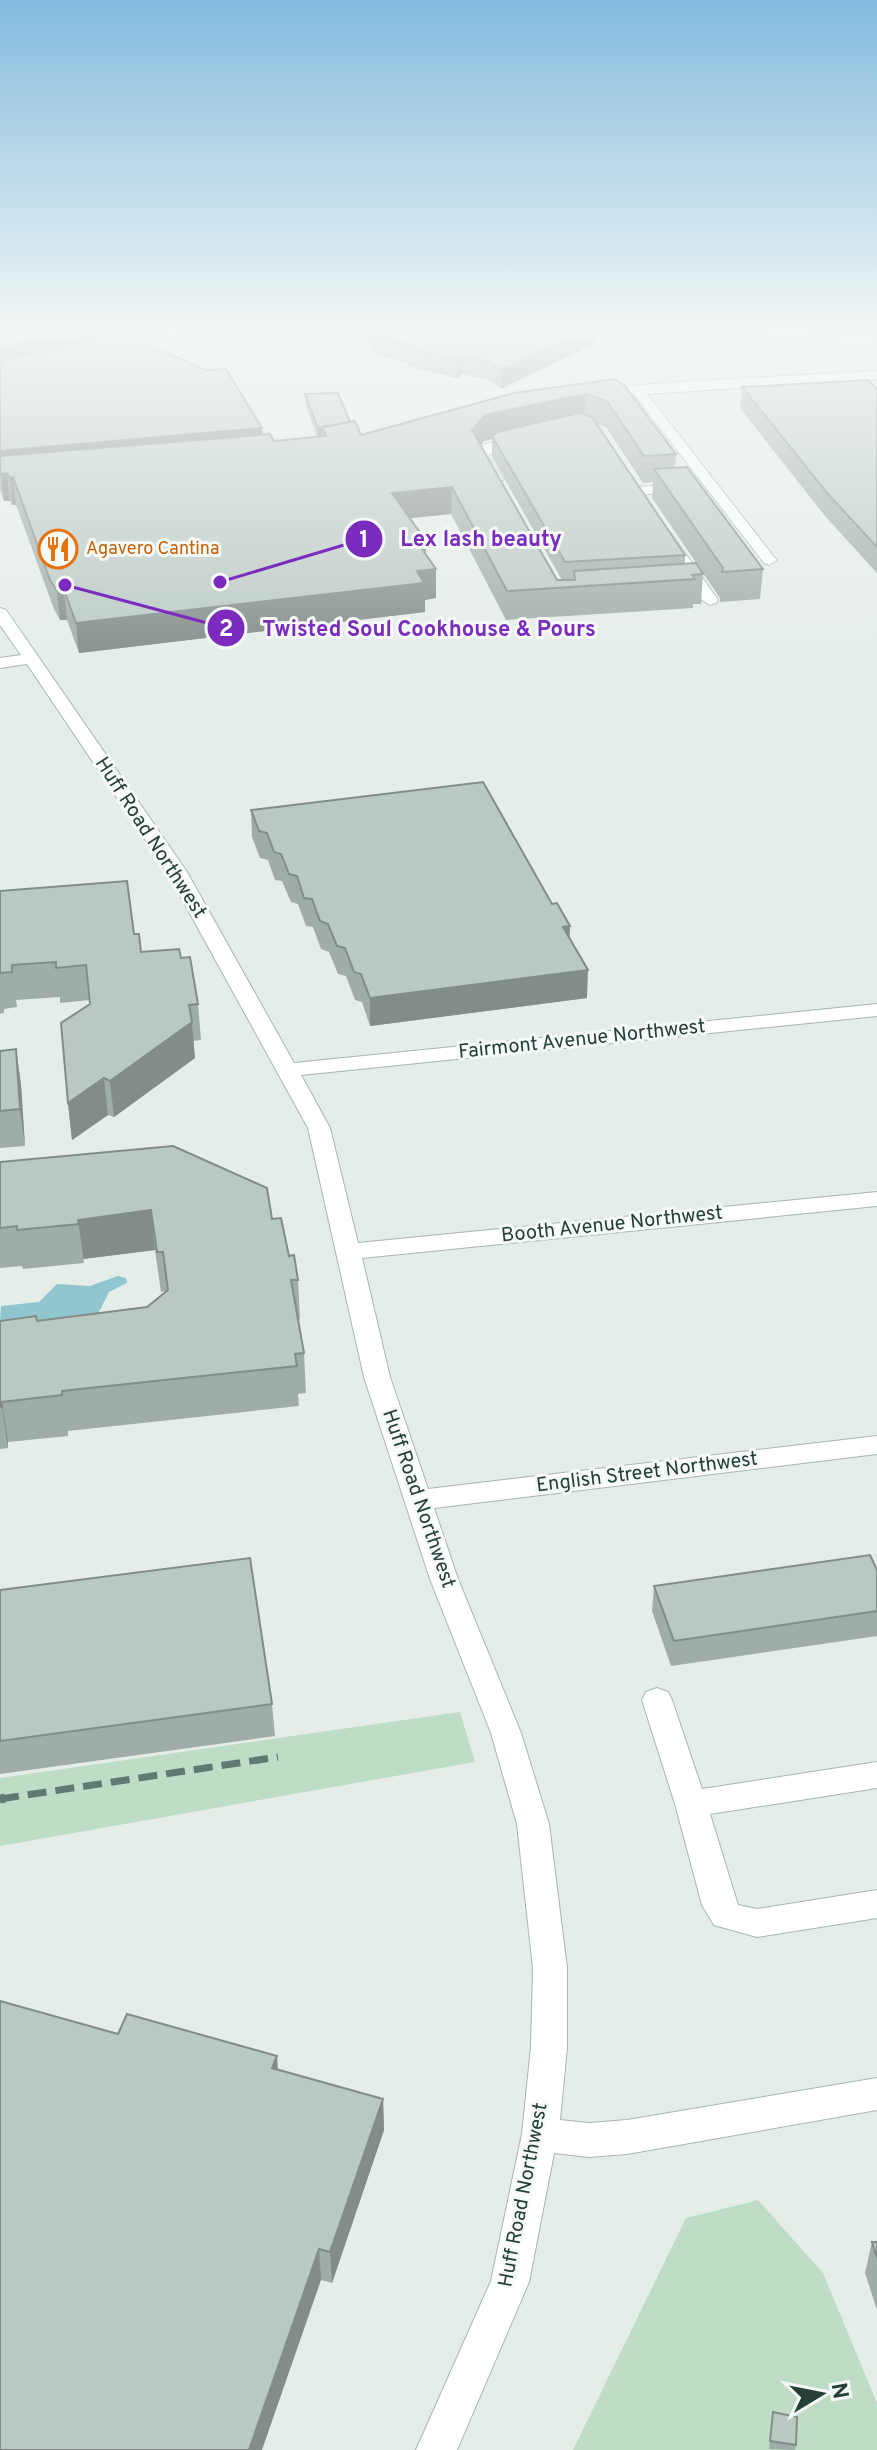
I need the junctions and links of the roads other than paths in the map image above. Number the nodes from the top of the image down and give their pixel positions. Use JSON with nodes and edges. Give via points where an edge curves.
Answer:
{"nodes":[{"id":1,"x":495,"y":445,"type":"edge"},
{"id":2,"x":680,"y":445,"type":"edge"},
{"id":3,"x":712,"y":487,"type":"junction"},
{"id":4,"x":504,"y":495,"type":"edge"},
{"id":5,"x":769,"y":560,"type":"dead end"},
{"id":6,"x":710,"y":600,"type":"dead end"},
{"id":7,"x":0,"y":613,"type":"edge"},
{"id":8,"x":33,"y":658,"type":"junction"},
{"id":9,"x":0,"y":663,"type":"edge"},
{"id":10,"x":877,"y":1010,"type":"edge"},
{"id":11,"x":286,"y":1070,"type":"junction"},
{"id":12,"x":877,"y":1199,"type":"edge"},
{"id":13,"x":348,"y":1252,"type":"junction"},
{"id":14,"x":877,"y":1445,"type":"edge"},
{"id":15,"x":416,"y":1500,"type":"junction"},
{"id":16,"x":657,"y":1700,"type":"dead end"},
{"id":17,"x":877,"y":1775,"type":"edge"},
{"id":18,"x":691,"y":1804,"type":"junction"},
{"id":19,"x":877,"y":1904,"type":"edge"},
{"id":20,"x":877,"y":2094,"type":"edge"},
{"id":21,"x":540,"y":2134,"type":"junction"},
{"id":22,"x":436,"y":2450,"type":"edge"}],
"edges":[{"from":1,"to":4,"type":"street","via":[[481,455]]},
{"from":2,"to":3,"type":"street"},
{"from":3,"to":5,"type":"street"},
{"from":3,"to":6,"type":"street","via":[[633,487],[691,584]]},
{"from":7,"to":8,"type":"street","name":"Huff Road Northwest"},
{"from":8,"to":9,"type":"street"},
{"from":8,"to":11,"type":"street","name":"Huff Road Northwest","via":[[177,872]]},
{"from":10,"to":11,"type":"street","name":"Fairmont Avenue Northwest"},
{"from":11,"to":13,"type":"street","name":"Huff Road Northwest","via":[[319,1128]]},
{"from":12,"to":13,"type":"street","name":"Booth Avenue Northwest"},
{"from":13,"to":15,"type":"street","name":"Huff Road Northwest","via":[[377,1377]]},
{"from":14,"to":15,"type":"street","name":"English Street Northwest"},
{"from":15,"to":21,"type":"street","name":"Huff Road Northwest","via":[[506,1733],[533,1824],[550,1968]]},
{"from":16,"to":18,"type":"street"},
{"from":17,"to":18,"type":"street"},
{"from":18,"to":19,"type":"street","via":[[726,1915],[757,1923]]},
{"from":20,"to":21,"type":"street","via":[[627,2137],[589,2140]]},
{"from":21,"to":22,"type":"street","name":"Huff Road Northwest","via":[[510,2282]]}]}
